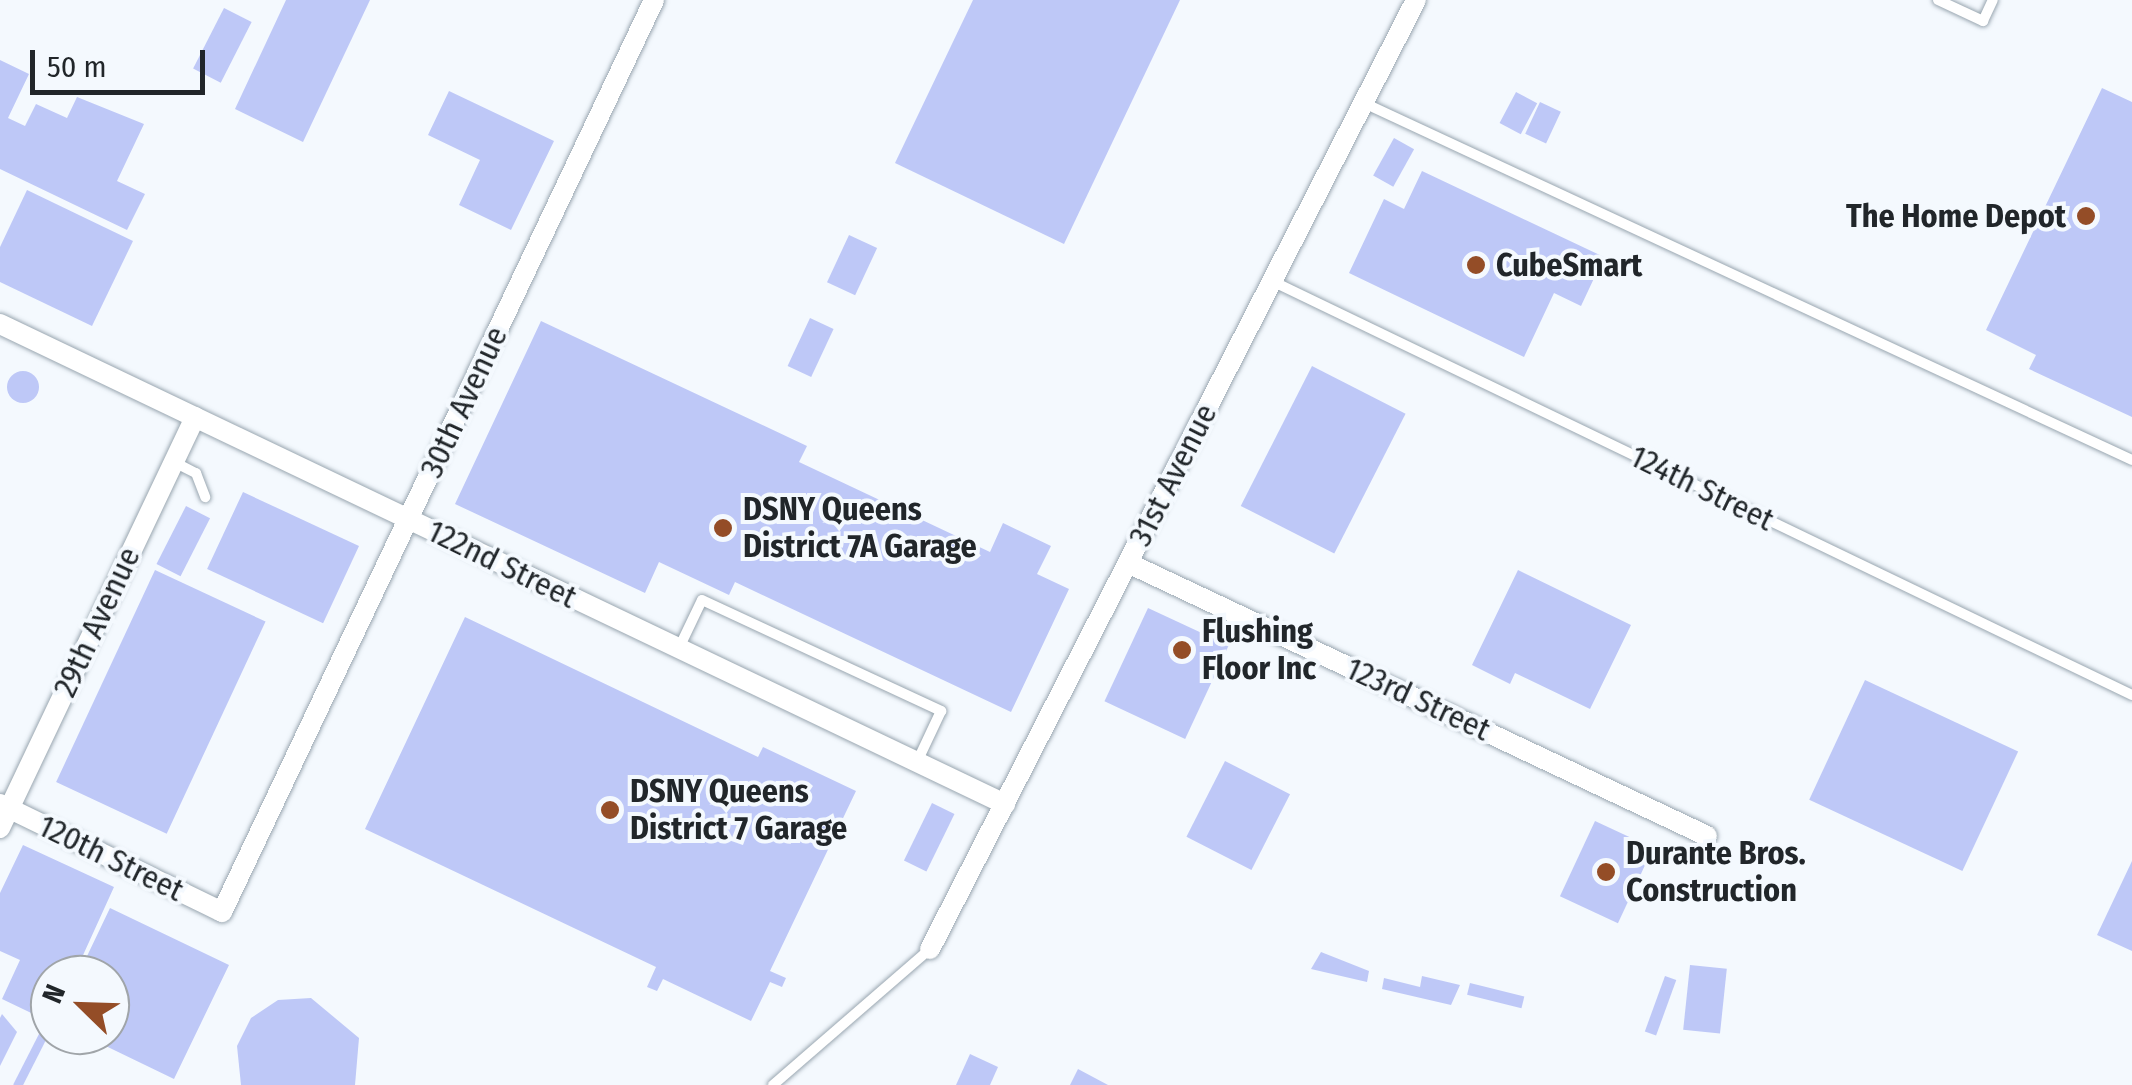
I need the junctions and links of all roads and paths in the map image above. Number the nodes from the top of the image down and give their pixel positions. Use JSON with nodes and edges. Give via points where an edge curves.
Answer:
{"nodes":[{"id":1,"x":1416,"y":0,"type":"edge"},
{"id":2,"x":1938,"y":0,"type":"edge"},
{"id":3,"x":1993,"y":0,"type":"edge"},
{"id":4,"x":648,"y":2,"type":"edge"},
{"id":5,"x":1364,"y":103,"type":"junction"},
{"id":6,"x":1272,"y":281,"type":"junction"},
{"id":7,"x":0,"y":324,"type":"edge"},
{"id":8,"x":195,"y":417,"type":"junction"},
{"id":9,"x":2132,"y":460,"type":"edge"},
{"id":10,"x":174,"y":462,"type":"junction"},
{"id":11,"x":205,"y":497,"type":"dead end"},
{"id":12,"x":409,"y":519,"type":"junction"},
{"id":13,"x":1128,"y":563,"type":"junction"},
{"id":14,"x":679,"y":648,"type":"junction"},
{"id":15,"x":2132,"y":695,"type":"edge"},
{"id":16,"x":917,"y":762,"type":"junction"},
{"id":17,"x":1004,"y":804,"type":"junction"},
{"id":18,"x":3,"y":813,"type":"edge"},
{"id":19,"x":1707,"y":836,"type":"dead end"},
{"id":20,"x":222,"y":912,"type":"joint"},
{"id":21,"x":930,"y":949,"type":"joint"},
{"id":22,"x":773,"y":1085,"type":"edge"}],
"edges":[{"from":1,"to":5,"type":"street","name":"31st Avenue"},
{"from":2,"to":3,"type":"lane","via":[[1983,21]]},
{"from":4,"to":12,"type":"street","name":"30th Avenue"},
{"from":5,"to":6,"type":"street","name":"31st Avenue"},
{"from":5,"to":9,"type":"lane"},
{"from":6,"to":13,"type":"street","name":"31st Avenue"},
{"from":6,"to":15,"type":"lane","name":"124th Street"},
{"from":7,"to":8,"type":"street","name":"122nd Street"},
{"from":8,"to":10,"type":"street","name":"29th Avenue"},
{"from":8,"to":12,"type":"street","name":"122nd Street"},
{"from":10,"to":11,"type":"lane","via":[[196,473]]},
{"from":10,"to":18,"type":"street","name":"29th Avenue"},
{"from":12,"to":14,"type":"street","name":"122nd Street"},
{"from":12,"to":20,"type":"street","name":"30th Avenue"},
{"from":13,"to":17,"type":"street","name":"31st Avenue"},
{"from":13,"to":19,"type":"street","name":"123rd Street"},
{"from":14,"to":16,"type":"street","name":"122nd Street"},
{"from":14,"to":16,"type":"lane","via":[[702,600],[941,711]]},
{"from":16,"to":17,"type":"street","name":"122nd Street"},
{"from":17,"to":21,"type":"street","name":"31st Avenue"},
{"from":18,"to":20,"type":"street","name":"120th Street"},
{"from":21,"to":22,"type":"lane"}]}
